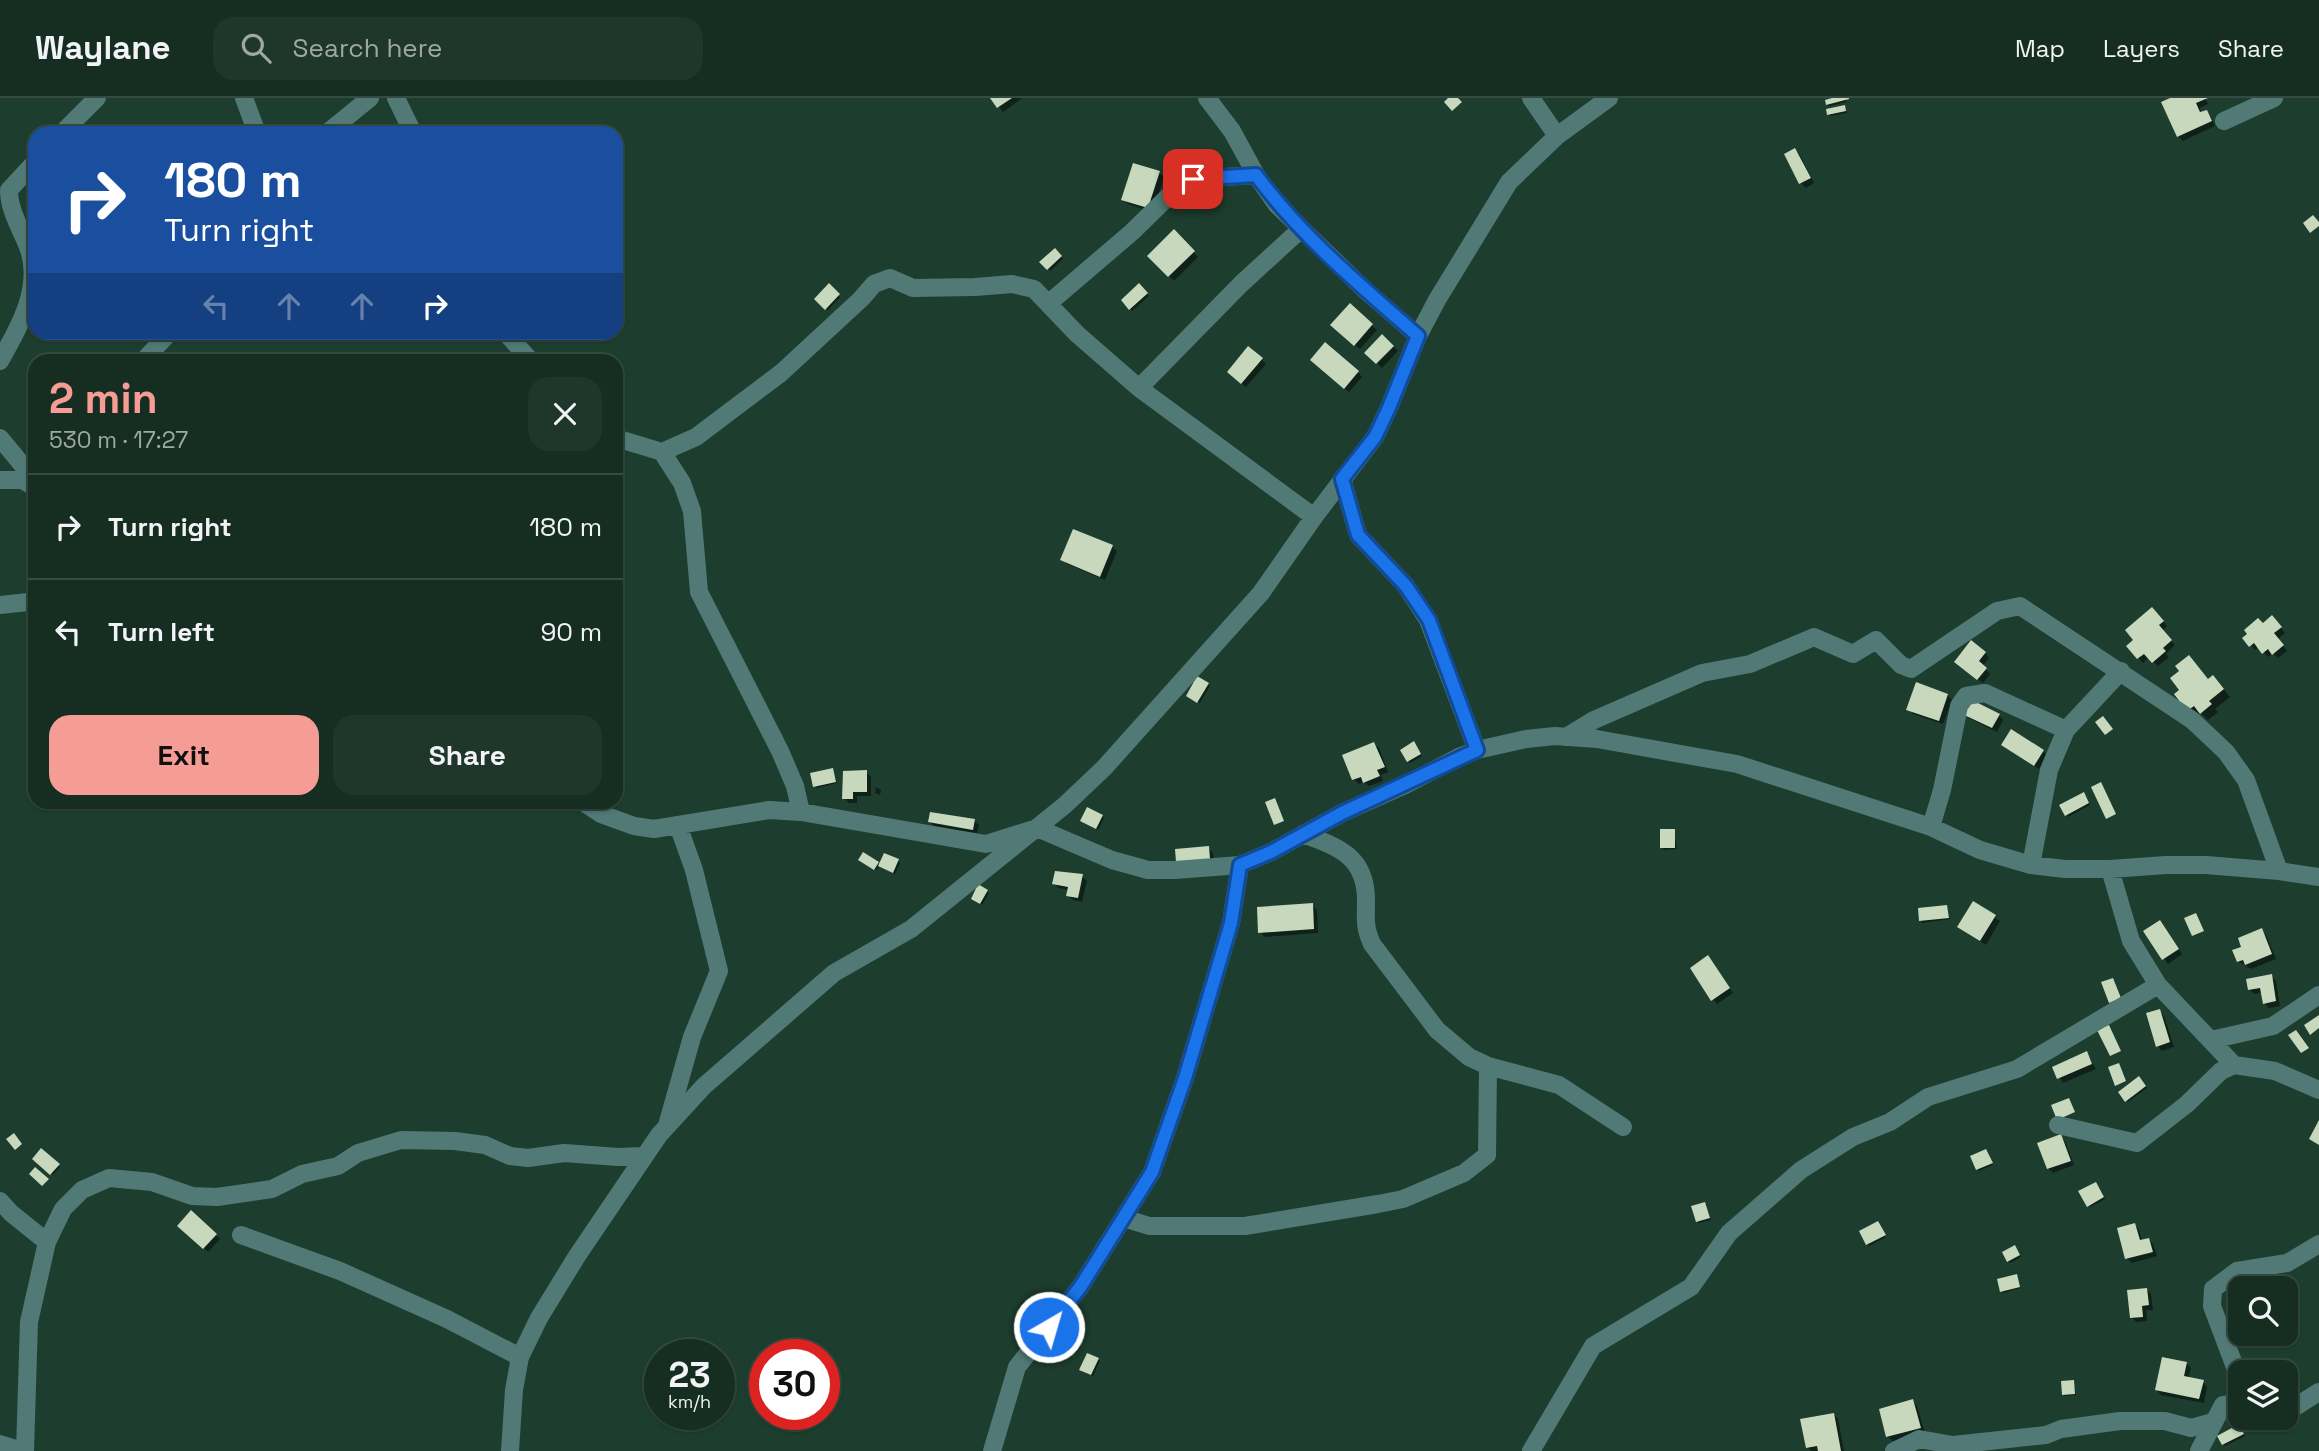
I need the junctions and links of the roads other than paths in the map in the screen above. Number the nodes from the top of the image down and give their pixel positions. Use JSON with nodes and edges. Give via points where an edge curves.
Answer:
{"nodes":[{"id":1,"x":97,"y":98,"type":"edge"},
{"id":2,"x":244,"y":98,"type":"edge"},
{"id":3,"x":370,"y":98,"type":"edge"},
{"id":4,"x":396,"y":98,"type":"edge"},
{"id":5,"x":1207,"y":98,"type":"edge"},
{"id":6,"x":1531,"y":98,"type":"edge"},
{"id":7,"x":1609,"y":98,"type":"edge"},
{"id":8,"x":2274,"y":98,"type":"edge"},
{"id":9,"x":2224,"y":121,"type":"dead end"},
{"id":10,"x":69,"y":126,"type":"edge"},
{"id":11,"x":254,"y":126,"type":"edge"},
{"id":12,"x":336,"y":126,"type":"edge"},
{"id":13,"x":410,"y":126,"type":"edge"},
{"id":14,"x":1557,"y":136,"type":"junction"},
{"id":15,"x":28,"y":170,"type":"edge"},
{"id":16,"x":1256,"y":175,"type":"junction"},
{"id":17,"x":1301,"y":229,"type":"junction"},
{"id":18,"x":28,"y":248,"type":"edge"},
{"id":19,"x":28,"y":301,"type":"edge"},
{"id":20,"x":1049,"y":303,"type":"junction"},
{"id":21,"x":1418,"y":336,"type":"junction"},
{"id":22,"x":163,"y":340,"type":"edge"},
{"id":23,"x":512,"y":340,"type":"edge"},
{"id":24,"x":150,"y":354,"type":"edge"},
{"id":25,"x":525,"y":354,"type":"edge"},
{"id":26,"x":0,"y":361,"type":"edge"},
{"id":27,"x":1139,"y":388,"type":"junction"},
{"id":28,"x":0,"y":438,"type":"edge"},
{"id":29,"x":623,"y":440,"type":"edge"},
{"id":30,"x":662,"y":452,"type":"junction"},
{"id":31,"x":28,"y":474,"type":"edge"},
{"id":32,"x":28,"y":477,"type":"edge"},
{"id":33,"x":1342,"y":479,"type":"junction"},
{"id":34,"x":0,"y":480,"type":"edge"},
{"id":35,"x":1314,"y":517,"type":"junction"},
{"id":36,"x":28,"y":602,"type":"edge"},
{"id":37,"x":0,"y":605,"type":"edge"},
{"id":38,"x":2121,"y":671,"type":"junction"},
{"id":39,"x":2066,"y":730,"type":"junction"},
{"id":40,"x":1566,"y":737,"type":"junction"},
{"id":41,"x":1477,"y":750,"type":"junction"},
{"id":42,"x":594,"y":809,"type":"edge"},
{"id":43,"x":801,"y":812,"type":"junction"},
{"id":44,"x":678,"y":825,"type":"junction"},
{"id":45,"x":1931,"y":827,"type":"junction"},
{"id":46,"x":1037,"y":828,"type":"junction"},
{"id":47,"x":1303,"y":834,"type":"junction"},
{"id":48,"x":1240,"y":865,"type":"junction"},
{"id":49,"x":2031,"y":865,"type":"junction"},
{"id":50,"x":2110,"y":869,"type":"junction"},
{"id":51,"x":2279,"y":871,"type":"junction"},
{"id":52,"x":2319,"y":877,"type":"edge"},
{"id":53,"x":2158,"y":985,"type":"junction"},
{"id":54,"x":2319,"y":995,"type":"edge"},
{"id":55,"x":2211,"y":1040,"type":"junction"},
{"id":56,"x":2234,"y":1065,"type":"junction"},
{"id":57,"x":1488,"y":1066,"type":"junction"},
{"id":58,"x":2319,"y":1090,"type":"edge"},
{"id":59,"x":668,"y":1124,"type":"junction"},
{"id":60,"x":2058,"y":1125,"type":"dead end"},
{"id":61,"x":1623,"y":1127,"type":"dead end"},
{"id":62,"x":644,"y":1156,"type":"junction"},
{"id":63,"x":0,"y":1200,"type":"edge"},
{"id":64,"x":1124,"y":1218,"type":"junction"},
{"id":65,"x":241,"y":1235,"type":"dead end"},
{"id":66,"x":47,"y":1242,"type":"junction"},
{"id":67,"x":2319,"y":1244,"type":"edge"},
{"id":68,"x":520,"y":1357,"type":"junction"},
{"id":69,"x":2232,"y":1360,"type":"edge"},
{"id":70,"x":2319,"y":1392,"type":"edge"},
{"id":71,"x":2228,"y":1404,"type":"edge"},
{"id":72,"x":2298,"y":1405,"type":"edge"},
{"id":73,"x":2213,"y":1422,"type":"junction"},
{"id":74,"x":0,"y":1444,"type":"edge"},
{"id":75,"x":24,"y":1451,"type":"edge"},
{"id":76,"x":510,"y":1451,"type":"edge"},
{"id":77,"x":992,"y":1451,"type":"edge"},
{"id":78,"x":1531,"y":1451,"type":"edge"},
{"id":79,"x":1894,"y":1451,"type":"edge"},
{"id":80,"x":2199,"y":1451,"type":"edge"}],
"edges":[{"from":1,"to":10,"type":"street"},
{"from":2,"to":11,"type":"street"},
{"from":3,"to":12,"type":"street"},
{"from":4,"to":13,"type":"street"},
{"from":5,"to":16,"type":"street"},
{"from":6,"to":14,"type":"street"},
{"from":7,"to":14,"type":"street"},
{"from":8,"to":9,"type":"street"},
{"from":14,"to":21,"type":"street","via":[[1496,200]]},
{"from":15,"to":18,"type":"street","via":[[9,190],[9,203]]},
{"from":16,"to":17,"type":"street"},
{"from":16,"to":20,"type":"street","via":[[1193,179],[1179,186]]},
{"from":17,"to":21,"type":"street"},
{"from":17,"to":27,"type":"street"},
{"from":19,"to":26,"type":"street","via":[[20,327]]},
{"from":20,"to":27,"type":"street"},
{"from":20,"to":30,"type":"street","via":[[1034,289],[1012,284],[913,288],[890,278],[874,284],[782,373],[696,436]]},
{"from":21,"to":33,"type":"street","via":[[1375,437]]},
{"from":22,"to":24,"type":"street"},
{"from":23,"to":25,"type":"street"},
{"from":27,"to":35,"type":"street"},
{"from":28,"to":31,"type":"street"},
{"from":29,"to":30,"type":"street"},
{"from":30,"to":43,"type":"street","via":[[682,483],[692,511],[699,592],[780,751]]},
{"from":32,"to":34,"type":"street"},
{"from":33,"to":35,"type":"street"},
{"from":33,"to":41,"type":"street","via":[[1358,535],[1406,586],[1429,620]]},
{"from":35,"to":46,"type":"street","via":[[1244,613],[1104,768]]},
{"from":36,"to":37,"type":"street"},
{"from":38,"to":39,"type":"street"},
{"from":38,"to":40,"type":"street","via":[[2020,606],[1997,611],[1911,669],[1900,665],[1876,640],[1853,654],[1814,637],[1750,664],[1702,673]]},
{"from":38,"to":51,"type":"street","via":[[2192,720],[2226,752],[2245,780]]},
{"from":39,"to":45,"type":"street","via":[[1985,693],[1966,696],[1959,706]]},
{"from":39,"to":49,"type":"street","via":[[2049,770]]},
{"from":40,"to":41,"type":"street","via":[[1526,739]]},
{"from":40,"to":45,"type":"street","via":[[1737,764]]},
{"from":41,"to":47,"type":"street"},
{"from":42,"to":44,"type":"street","via":[[634,826]]},
{"from":43,"to":44,"type":"street","via":[[769,810]]},
{"from":43,"to":46,"type":"street","via":[[986,844]]},
{"from":44,"to":59,"type":"street","via":[[719,971],[692,1037]]},
{"from":45,"to":49,"type":"street","via":[[1980,850]]},
{"from":46,"to":48,"type":"street","via":[[1147,870]]},
{"from":46,"to":59,"type":"street","via":[[911,929],[834,973],[704,1086]]},
{"from":47,"to":48,"type":"street"},
{"from":47,"to":57,"type":"street","via":[[1346,852],[1360,867],[1366,896],[1365,929],[1372,944],[1437,1030],[1469,1057]]},
{"from":48,"to":64,"type":"street","via":[[1231,923],[1185,1078],[1152,1172]]},
{"from":49,"to":50,"type":"street"},
{"from":50,"to":51,"type":"street","via":[[2206,865]]},
{"from":50,"to":53,"type":"street","via":[[2130,942]]},
{"from":51,"to":52,"type":"street"},
{"from":53,"to":55,"type":"street"},
{"from":53,"to":78,"type":"street","via":[[2017,1069],[1927,1097],[1801,1170],[1729,1233],[1691,1287],[1593,1346]]},
{"from":54,"to":55,"type":"street","via":[[2273,1026]]},
{"from":55,"to":56,"type":"street"},
{"from":56,"to":58,"type":"street","via":[[2275,1071]]},
{"from":56,"to":60,"type":"street","via":[[2137,1143]]},
{"from":57,"to":61,"type":"street","via":[[1559,1085]]},
{"from":57,"to":64,"type":"street","via":[[1487,1155],[1464,1173],[1403,1199],[1245,1226],[1149,1226]]},
{"from":59,"to":62,"type":"street"},
{"from":62,"to":66,"type":"street","via":[[564,1153],[527,1158],[485,1145],[401,1140],[272,1189],[217,1197],[110,1178],[82,1190],[63,1209]]},
{"from":62,"to":68,"type":"street","via":[[577,1256]]},
{"from":63,"to":66,"type":"street"},
{"from":64,"to":77,"type":"street","via":[[1081,1286],[1017,1367]]},
{"from":65,"to":68,"type":"street","via":[[340,1271]]},
{"from":66,"to":75,"type":"street","via":[[29,1322]]},
{"from":67,"to":69,"type":"street","via":[[2287,1263],[2237,1270],[2213,1289],[2212,1306]]},
{"from":68,"to":76,"type":"street"},
{"from":70,"to":72,"type":"street"},
{"from":71,"to":73,"type":"street"},
{"from":73,"to":79,"type":"street","via":[[2191,1428],[2165,1421],[2120,1421],[1953,1445],[1919,1439]]},
{"from":73,"to":80,"type":"street"},
{"from":74,"to":75,"type":"street"}]}
